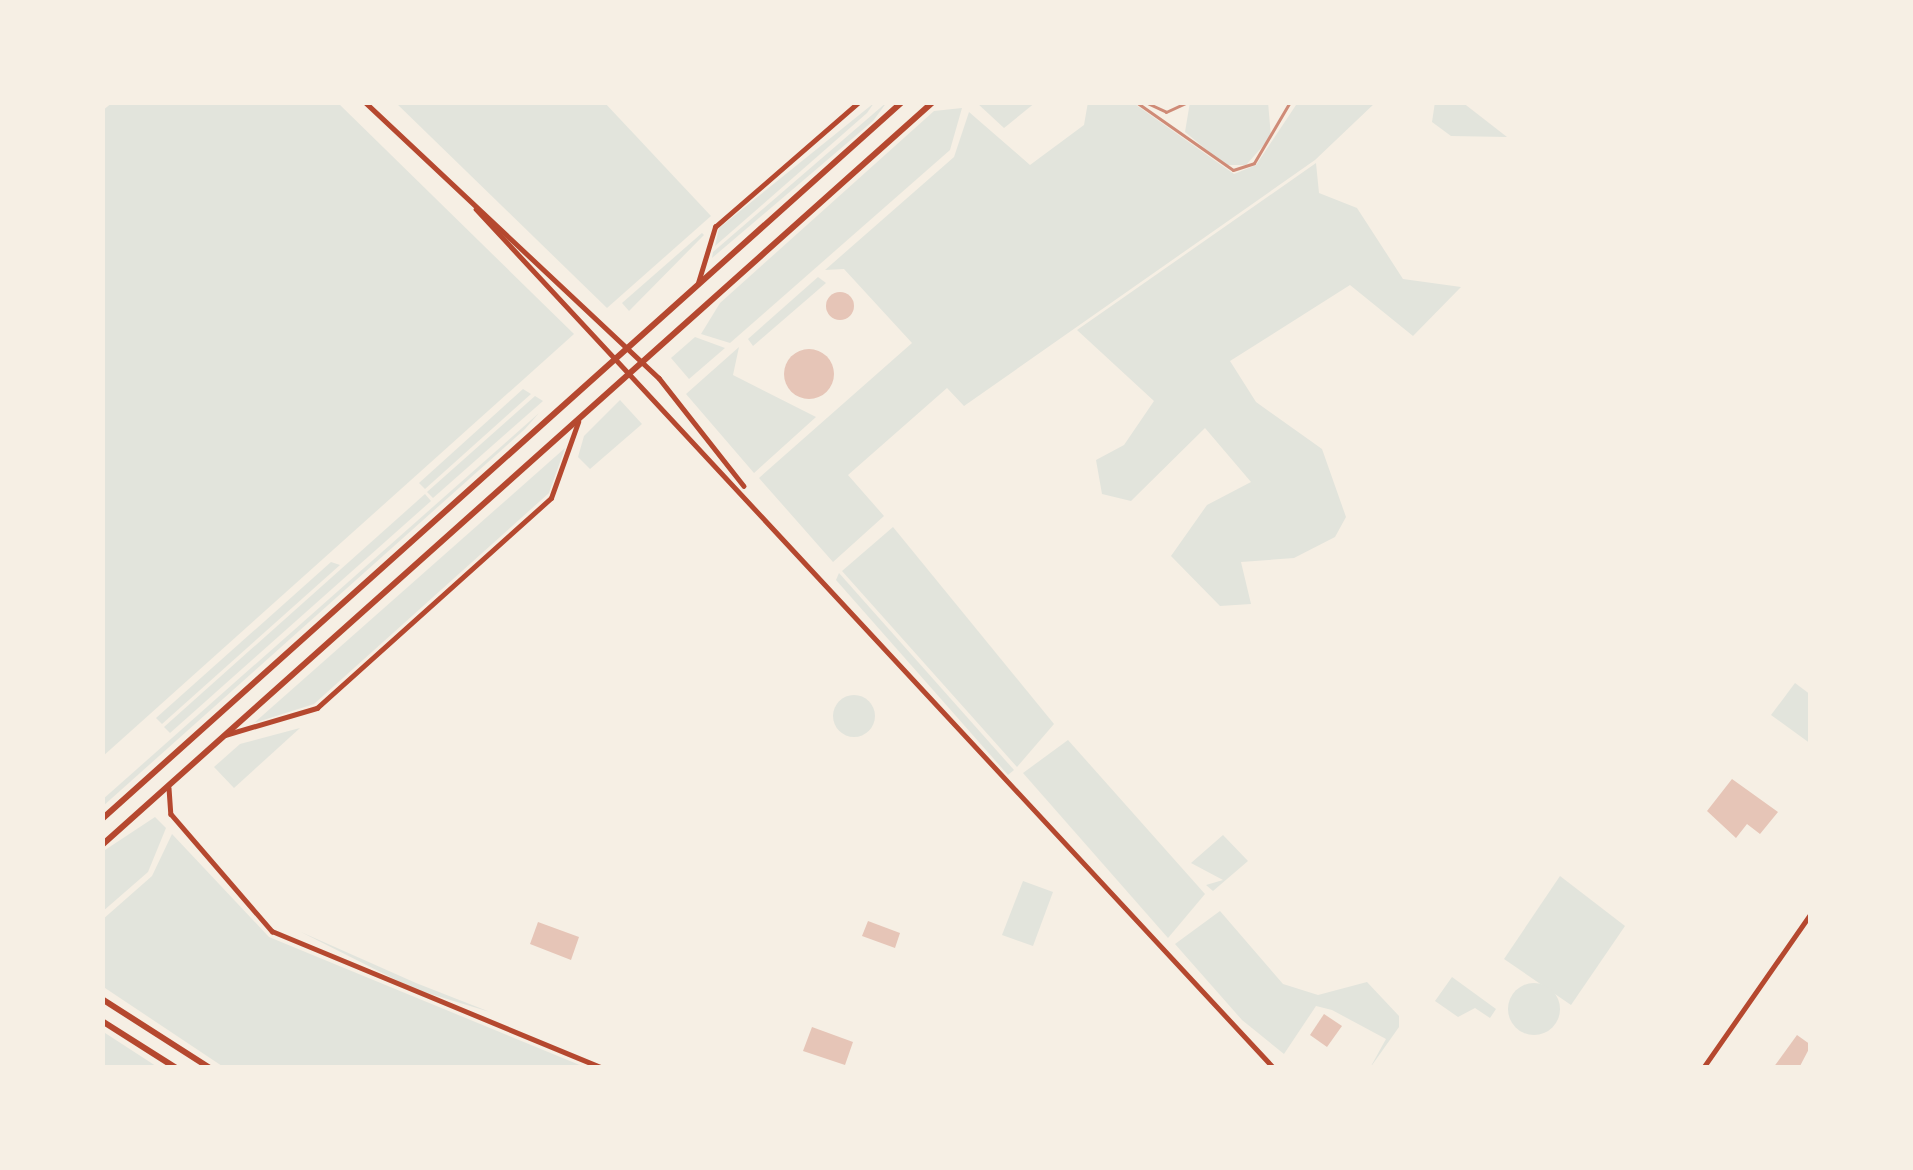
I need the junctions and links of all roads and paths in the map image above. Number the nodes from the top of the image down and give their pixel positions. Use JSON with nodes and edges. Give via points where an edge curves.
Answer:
{"nodes":[{"id":1,"x":365,"y":102,"type":"edge"},
{"id":2,"x":859,"y":102,"type":"edge"},
{"id":3,"x":902,"y":102,"type":"edge"},
{"id":4,"x":932,"y":102,"type":"edge"},
{"id":5,"x":476,"y":209,"type":"junction"},
{"id":6,"x":698,"y":283,"type":"junction"},
{"id":7,"x":627,"y":346,"type":"junction"},
{"id":8,"x":614,"y":358,"type":"junction"},
{"id":9,"x":643,"y":362,"type":"junction"},
{"id":10,"x":630,"y":374,"type":"junction"},
{"id":11,"x":579,"y":419,"type":"junction"},
{"id":12,"x":744,"y":486,"type":"junction"},
{"id":13,"x":225,"y":735,"type":"junction"},
{"id":14,"x":170,"y":784,"type":"junction"},
{"id":15,"x":102,"y":819,"type":"edge"},
{"id":16,"x":102,"y":844,"type":"edge"},
{"id":17,"x":1811,"y":913,"type":"edge"},
{"id":18,"x":102,"y":999,"type":"edge"},
{"id":19,"x":102,"y":1021,"type":"edge"},
{"id":20,"x":176,"y":1068,"type":"edge"},
{"id":21,"x":210,"y":1068,"type":"edge"},
{"id":22,"x":603,"y":1068,"type":"edge"},
{"id":23,"x":1274,"y":1068,"type":"edge"},
{"id":24,"x":1703,"y":1068,"type":"edge"}],
"edges":[{"from":1,"to":5,"type":"street"},
{"from":2,"to":6,"type":"street","via":[[715,227]]},
{"from":3,"to":6,"type":"main road"},
{"from":4,"to":9,"type":"main road"},
{"from":5,"to":7,"type":"street"},
{"from":5,"to":8,"type":"street"},
{"from":6,"to":7,"type":"main road"},
{"from":7,"to":8,"type":"main road"},
{"from":7,"to":9,"type":"street"},
{"from":8,"to":10,"type":"street"},
{"from":8,"to":15,"type":"main road"},
{"from":9,"to":10,"type":"main road"},
{"from":9,"to":12,"type":"street"},
{"from":10,"to":11,"type":"main road"},
{"from":10,"to":12,"type":"street"},
{"from":11,"to":13,"type":"main road"},
{"from":11,"to":13,"type":"street","via":[[551,498],[404,631],[310,713]]},
{"from":12,"to":23,"type":"street"},
{"from":13,"to":14,"type":"main road"},
{"from":14,"to":16,"type":"main road"},
{"from":14,"to":22,"type":"street","via":[[171,814],[272,931]]},
{"from":17,"to":24,"type":"street"},
{"from":18,"to":21,"type":"main road"},
{"from":19,"to":20,"type":"main road"}]}
